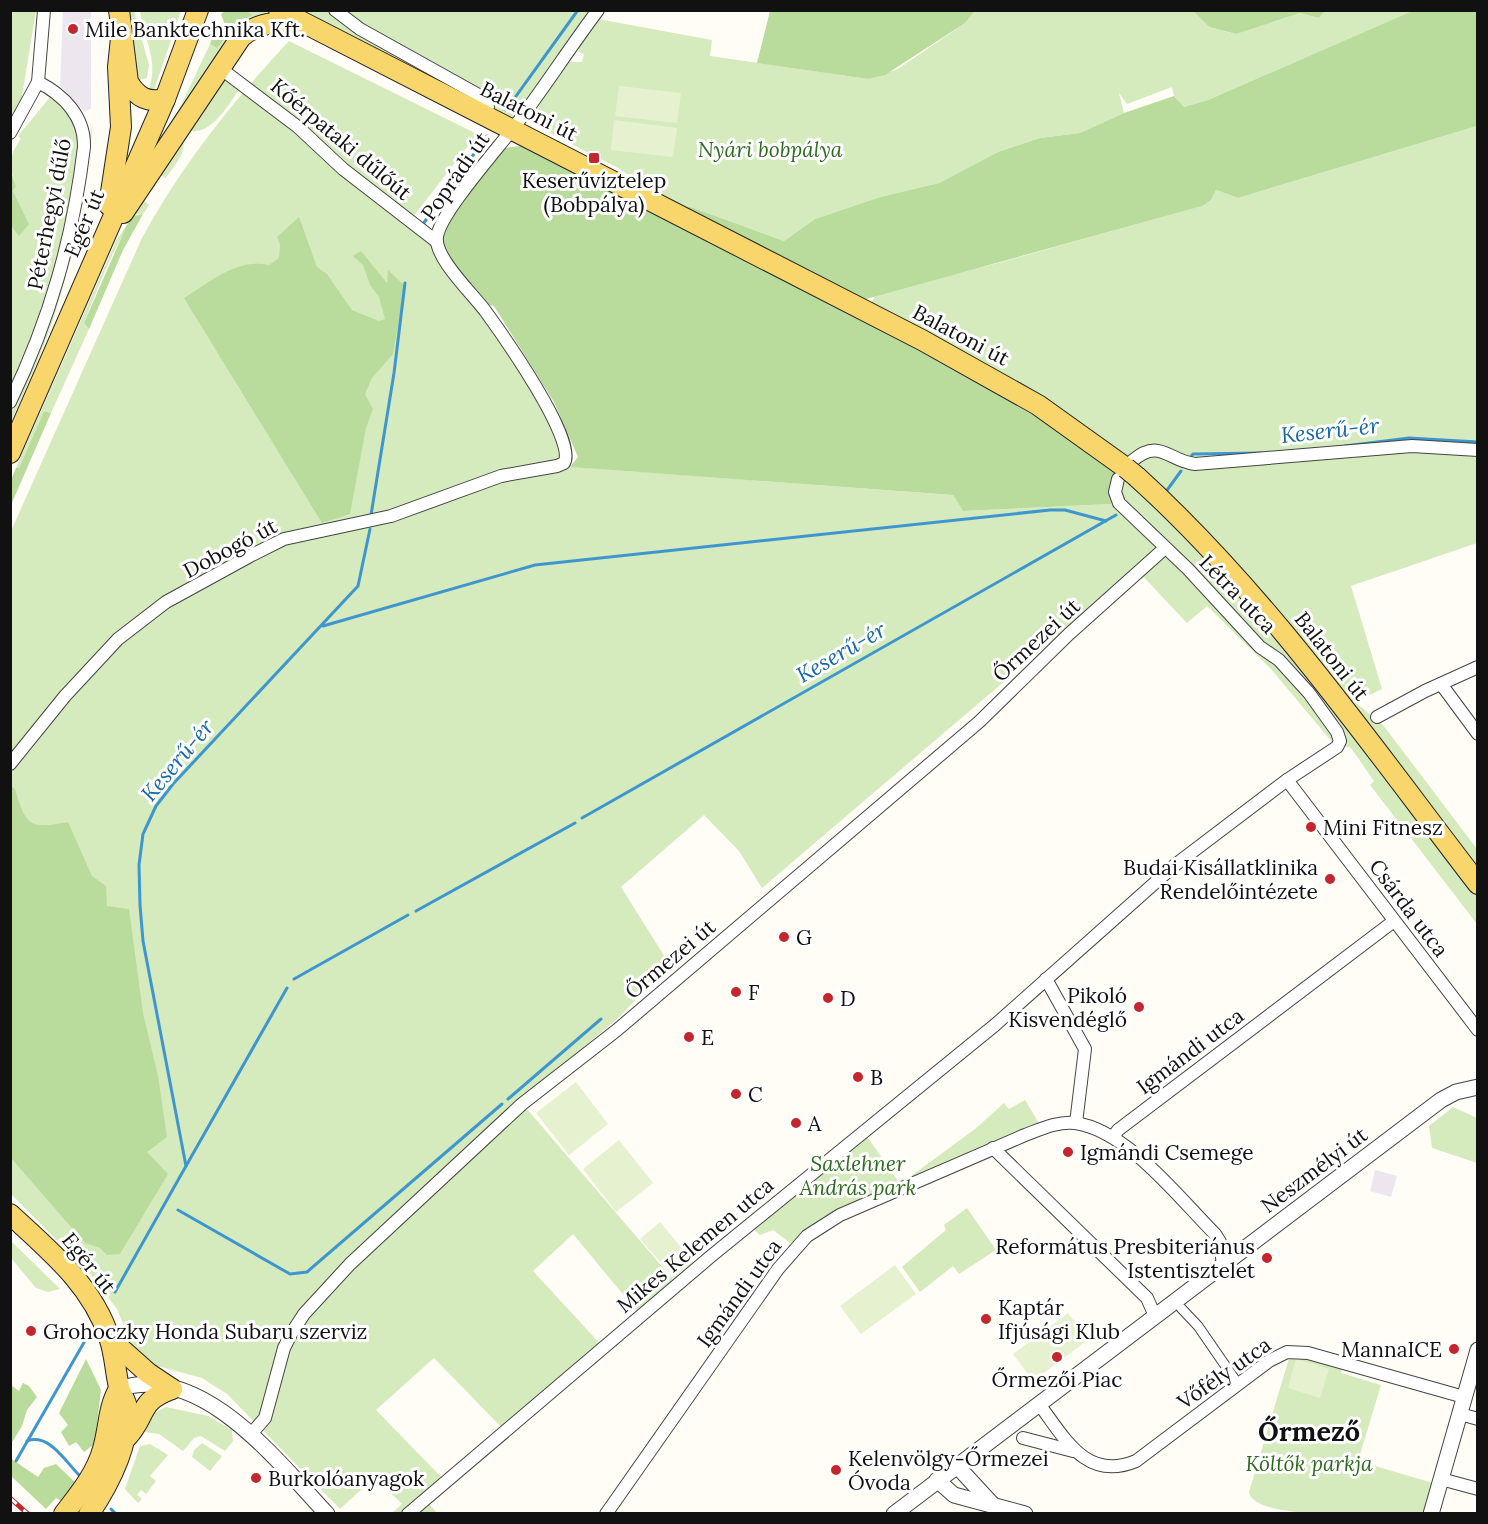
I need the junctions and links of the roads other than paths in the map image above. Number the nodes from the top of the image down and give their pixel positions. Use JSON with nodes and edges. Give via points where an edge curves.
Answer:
{"nodes":[{"id":1,"x":44,"y":10,"type":"edge"},
{"id":2,"x":119,"y":10,"type":"edge"},
{"id":3,"x":198,"y":10,"type":"edge"},
{"id":4,"x":279,"y":10,"type":"edge"},
{"id":5,"x":292,"y":10,"type":"edge"},
{"id":6,"x":335,"y":10,"type":"edge"},
{"id":7,"x":598,"y":10,"type":"edge"},
{"id":8,"x":311,"y":27,"type":"junction"},
{"id":9,"x":121,"y":38,"type":"junction"},
{"id":10,"x":220,"y":68,"type":"junction"},
{"id":11,"x":38,"y":82,"type":"junction"},
{"id":12,"x":165,"y":99,"type":"junction"},
{"id":13,"x":484,"y":114,"type":"junction"},
{"id":14,"x":513,"y":129,"type":"junction"},
{"id":15,"x":10,"y":133,"type":"edge"},
{"id":16,"x":436,"y":241,"type":"junction"},
{"id":17,"x":100,"y":244,"type":"junction"},
{"id":18,"x":10,"y":402,"type":"edge"},
{"id":19,"x":1478,"y":450,"type":"edge"},
{"id":20,"x":10,"y":453,"type":"edge"},
{"id":21,"x":564,"y":463,"type":"joint"},
{"id":22,"x":1126,"y":469,"type":"junction"},
{"id":23,"x":1165,"y":548,"type":"junction"},
{"id":24,"x":1478,"y":667,"type":"edge"},
{"id":25,"x":1306,"y":677,"type":"junction"},
{"id":26,"x":1441,"y":684,"type":"junction"},
{"id":27,"x":1377,"y":717,"type":"dead end"},
{"id":28,"x":1478,"y":734,"type":"edge"},
{"id":29,"x":10,"y":764,"type":"edge"},
{"id":30,"x":1287,"y":780,"type":"junction"},
{"id":31,"x":1478,"y":884,"type":"edge"},
{"id":32,"x":1394,"y":921,"type":"junction"},
{"id":33,"x":1046,"y":979,"type":"junction"},
{"id":34,"x":1478,"y":1030,"type":"edge"},
{"id":35,"x":1478,"y":1087,"type":"edge"},
{"id":36,"x":1076,"y":1123,"type":"junction"},
{"id":37,"x":1113,"y":1137,"type":"junction"},
{"id":38,"x":993,"y":1149,"type":"junction"},
{"id":39,"x":10,"y":1214,"type":"edge"},
{"id":40,"x":1220,"y":1242,"type":"junction"},
{"id":41,"x":1242,"y":1251,"type":"junction"},
{"id":42,"x":1223,"y":1265,"type":"junction"},
{"id":43,"x":1181,"y":1308,"type":"dead end"},
{"id":44,"x":1155,"y":1316,"type":"junction"},
{"id":45,"x":110,"y":1338,"type":"junction"},
{"id":46,"x":1478,"y":1350,"type":"edge"},
{"id":47,"x":1238,"y":1384,"type":"junction"},
{"id":48,"x":119,"y":1389,"type":"junction"},
{"id":49,"x":172,"y":1389,"type":"junction"},
{"id":50,"x":1464,"y":1397,"type":"junction"},
{"id":51,"x":1039,"y":1404,"type":"junction"},
{"id":52,"x":1460,"y":1414,"type":"junction"},
{"id":53,"x":1478,"y":1419,"type":"edge"},
{"id":54,"x":251,"y":1434,"type":"junction"},
{"id":55,"x":1023,"y":1438,"type":"dead end"},
{"id":56,"x":122,"y":1444,"type":"junction"},
{"id":57,"x":985,"y":1444,"type":"junction"},
{"id":58,"x":1073,"y":1451,"type":"junction"},
{"id":59,"x":957,"y":1466,"type":"junction"},
{"id":60,"x":1441,"y":1479,"type":"junction"},
{"id":61,"x":937,"y":1480,"type":"junction"},
{"id":62,"x":975,"y":1485,"type":"junction"},
{"id":63,"x":1478,"y":1489,"type":"edge"},
{"id":64,"x":992,"y":1504,"type":"junction"},
{"id":65,"x":64,"y":1514,"type":"edge"},
{"id":66,"x":88,"y":1514,"type":"edge"},
{"id":67,"x":327,"y":1514,"type":"edge"},
{"id":68,"x":408,"y":1514,"type":"edge"},
{"id":69,"x":606,"y":1514,"type":"edge"},
{"id":70,"x":894,"y":1514,"type":"edge"},
{"id":71,"x":1025,"y":1514,"type":"edge"},
{"id":72,"x":1431,"y":1514,"type":"edge"}],
"edges":[{"from":1,"to":11,"type":"street"},
{"from":2,"to":9,"type":"main road"},
{"from":3,"to":12,"type":"main road","name":"Egér út"},
{"from":4,"to":8,"type":"main road","name":"Balatoni út"},
{"from":5,"to":8,"type":"main road"},
{"from":6,"to":13,"type":"street","via":[[360,30],[483,98],[488,107]]},
{"from":7,"to":14,"type":"street","name":"Poprádi út"},
{"from":8,"to":10,"type":"main road","via":[[270,22],[255,27],[242,36]]},
{"from":8,"to":13,"type":"main road","name":"Balatoni út"},
{"from":9,"to":12,"type":"main road","via":[[128,82],[133,90],[148,100]]},
{"from":9,"to":17,"type":"main road","via":[[119,151]]},
{"from":10,"to":16,"type":"street","name":"Kőérpataki dűlőút"},
{"from":10,"to":17,"type":"main road"},
{"from":11,"to":15,"type":"street"},
{"from":11,"to":18,"type":"street","name":"Péterhegyi dűlő","via":[[51,89],[78,116],[84,131],[84,147],[56,290],[40,337]]},
{"from":12,"to":17,"type":"main road","name":"Egér út"},
{"from":13,"to":14,"type":"main road","name":"Balatoni út"},
{"from":14,"to":16,"type":"street","name":"Poprádi út","via":[[444,221]]},
{"from":14,"to":22,"type":"main road","name":"Balatoni út","via":[[995,380],[1071,426]]},
{"from":16,"to":21,"type":"street","name":"Poprádi út","via":[[446,262],[486,310],[518,358],[553,417],[567,452]]},
{"from":17,"to":20,"type":"main road","name":"Egér út"},
{"from":19,"to":22,"type":"street","via":[[1412,447],[1195,464],[1151,450],[1142,453]]},
{"from":21,"to":29,"type":"street","name":"Dobogó út","via":[[501,476],[391,516],[284,539],[149,613],[118,639],[65,696]]},
{"from":22,"to":23,"type":"street","name":"Létra utca","via":[[1115,492],[1119,503]]},
{"from":22,"to":25,"type":"main road","name":"Balatoni út","via":[[1205,541]]},
{"from":23,"to":25,"type":"street","name":"Létra utca","via":[[1260,647]]},
{"from":23,"to":54,"type":"street","name":"Őrmezei út","via":[[979,722],[617,1030],[522,1104],[350,1264],[291,1334],[265,1418]]},
{"from":24,"to":26,"type":"street"},
{"from":25,"to":30,"type":"street","name":"Létra utca","via":[[1340,741],[1337,747]]},
{"from":25,"to":31,"type":"main road","name":"Balatoni út"},
{"from":26,"to":27,"type":"street"},
{"from":26,"to":28,"type":"street"},
{"from":30,"to":32,"type":"street","name":"Csárda utca"},
{"from":30,"to":33,"type":"street","name":"Mikes Kelemen utca","via":[[1175,865]]},
{"from":32,"to":34,"type":"street","name":"Csárda utca"},
{"from":32,"to":37,"type":"street","name":"Igmándi utca"},
{"from":33,"to":36,"type":"street","via":[[1085,1049]]},
{"from":33,"to":68,"type":"street","name":"Mikes Kelemen utca"},
{"from":35,"to":41,"type":"street","name":"Neszmélyi út","via":[[1442,1100]]},
{"from":36,"to":37,"type":"street","name":"Igmándi utca"},
{"from":36,"to":38,"type":"street","name":"Igmándi utca","via":[[1056,1124]]},
{"from":37,"to":40,"type":"street","via":[[1134,1153]]},
{"from":38,"to":44,"type":"street","via":[[1147,1298]]},
{"from":38,"to":69,"type":"street","name":"Igmándi utca","via":[[840,1215],[807,1236],[778,1269]]},
{"from":39,"to":45,"type":"main road","name":"Egér út","via":[[75,1277]]},
{"from":40,"to":41,"type":"street"},
{"from":40,"to":42,"type":"street"},
{"from":41,"to":42,"type":"street","name":"Neszmélyi út"},
{"from":42,"to":44,"type":"street","name":"Neszmélyi út"},
{"from":43,"to":47,"type":"street"},
{"from":44,"to":51,"type":"street","name":"Neszmélyi út"},
{"from":45,"to":48,"type":"main road","name":"Egér út"},
{"from":45,"to":49,"type":"main road"},
{"from":46,"to":50,"type":"street"},
{"from":47,"to":50,"type":"street","name":"Vőfély utca","via":[[1281,1353],[1295,1351]]},
{"from":47,"to":58,"type":"street","name":"Vőfély utca","via":[[1127,1465],[1113,1466]]},
{"from":48,"to":49,"type":"street","via":[[139,1384]]},
{"from":48,"to":56,"type":"main road","name":"Egér út","via":[[127,1409]]},
{"from":48,"to":65,"type":"main road","name":"Egér út","via":[[112,1400],[96,1468]]},
{"from":49,"to":54,"type":"street","via":[[215,1405]]},
{"from":49,"to":56,"type":"main road","via":[[154,1395]]},
{"from":50,"to":52,"type":"street"},
{"from":51,"to":57,"type":"street","name":"Neszmélyi út"},
{"from":51,"to":58,"type":"street"},
{"from":52,"to":53,"type":"street"},
{"from":52,"to":60,"type":"street"},
{"from":54,"to":67,"type":"street"},
{"from":55,"to":58,"type":"street"},
{"from":56,"to":66,"type":"main road","name":"Egér út","via":[[108,1481]]},
{"from":57,"to":59,"type":"street","name":"Neszmélyi út"},
{"from":57,"to":62,"type":"street","via":[[975,1471]]},
{"from":59,"to":61,"type":"street","name":"Neszmélyi út"},
{"from":59,"to":62,"type":"street"},
{"from":60,"to":63,"type":"street"},
{"from":60,"to":72,"type":"street"},
{"from":61,"to":64,"type":"street","via":[[954,1495]]},
{"from":61,"to":70,"type":"street","name":"Neszmélyi út"},
{"from":62,"to":64,"type":"street"},
{"from":64,"to":71,"type":"street"}]}
